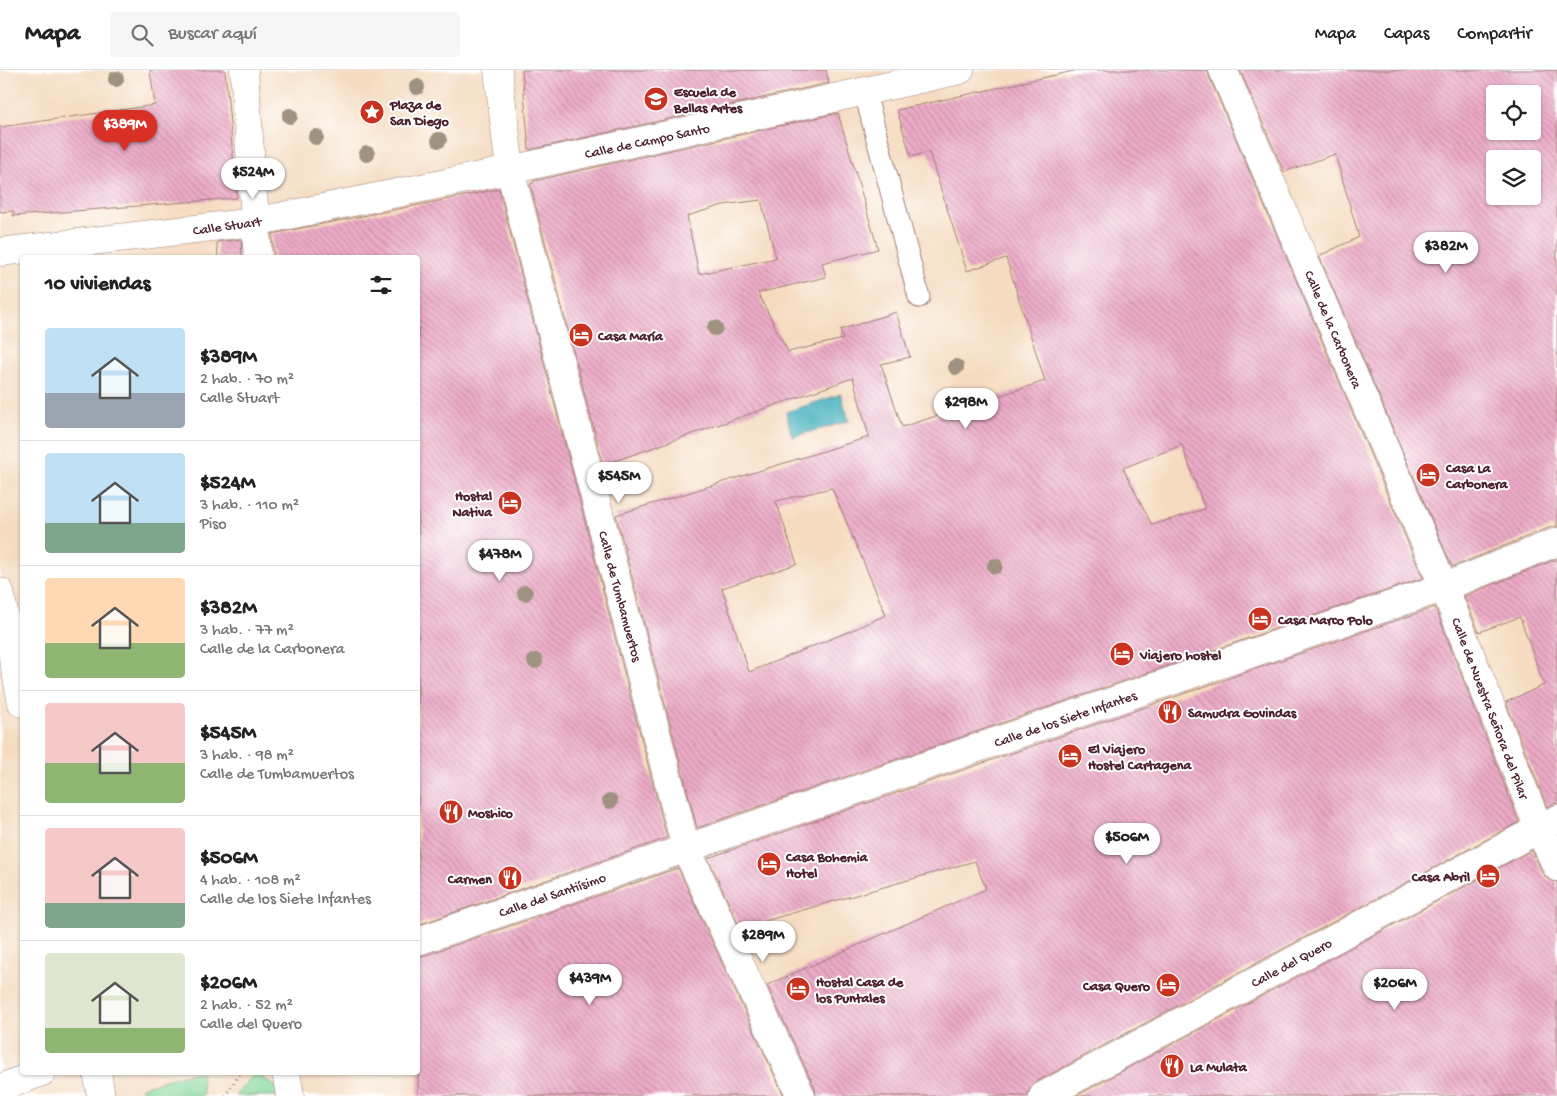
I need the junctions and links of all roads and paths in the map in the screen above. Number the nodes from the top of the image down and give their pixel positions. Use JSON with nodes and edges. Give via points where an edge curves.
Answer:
{"nodes":[{"id":1,"x":244,"y":70,"type":"edge"},
{"id":2,"x":498,"y":70,"type":"edge"},
{"id":3,"x":960,"y":70,"type":"edge"},
{"id":4,"x":1223,"y":70,"type":"edge"},
{"id":5,"x":864,"y":92,"type":"junction"},
{"id":6,"x":510,"y":170,"type":"junction"},
{"id":7,"x":254,"y":222,"type":"junction"},
{"id":8,"x":0,"y":252,"type":"edge"},
{"id":9,"x":258,"y":255,"type":"edge"},
{"id":10,"x":919,"y":297,"type":"dead end"},
{"id":11,"x":1557,"y":542,"type":"edge"},
{"id":12,"x":1444,"y":587,"type":"junction"},
{"id":13,"x":0,"y":592,"type":"edge"},
{"id":14,"x":20,"y":693,"type":"edge"},
{"id":15,"x":1548,"y":824,"type":"edge"},
{"id":16,"x":686,"y":848,"type":"junction"},
{"id":17,"x":1557,"y":867,"type":"edge"},
{"id":18,"x":420,"y":940,"type":"edge"},
{"id":19,"x":34,"y":1075,"type":"edge"},
{"id":20,"x":98,"y":1075,"type":"edge"},
{"id":21,"x":239,"y":1075,"type":"edge"},
{"id":22,"x":286,"y":1075,"type":"edge"},
{"id":23,"x":0,"y":1088,"type":"edge"},
{"id":24,"x":101,"y":1096,"type":"edge"},
{"id":25,"x":225,"y":1096,"type":"edge"},
{"id":26,"x":290,"y":1096,"type":"edge"},
{"id":27,"x":801,"y":1096,"type":"edge"},
{"id":28,"x":1043,"y":1096,"type":"edge"}],
"edges":[{"from":1,"to":7,"type":"street"},
{"from":2,"to":6,"type":"street","name":"Calle de Tumbamuertos"},
{"from":3,"to":5,"type":"street","name":"Calle de Campo Santo"},
{"from":4,"to":12,"type":"street","name":"Calle de la Carbonera"},
{"from":5,"to":6,"type":"street","name":"Calle de Campo Santo"},
{"from":5,"to":10,"type":"lane"},
{"from":6,"to":7,"type":"street","name":"Calle Stuart"},
{"from":6,"to":16,"type":"street","name":"Calle de Tumbamuertos"},
{"from":7,"to":8,"type":"street","name":"Calle Stuart"},
{"from":7,"to":9,"type":"street"},
{"from":11,"to":12,"type":"street","name":"Calle de los Siete Infantes"},
{"from":12,"to":15,"type":"street","name":"Calle de Nuestra Señora del Pilar"},
{"from":12,"to":16,"type":"street","name":"Calle de los Siete Infantes"},
{"from":13,"to":14,"type":"street"},
{"from":15,"to":17,"type":"street","name":"Calle de Nuestra Señora del Pilar"},
{"from":15,"to":28,"type":"street","name":"Calle del Quero"},
{"from":16,"to":18,"type":"street","name":"Calle del Santiísimo"},
{"from":16,"to":27,"type":"street","name":"Calle de Tumbamuertos"},
{"from":19,"to":23,"type":"street"},
{"from":20,"to":24,"type":"street"},
{"from":21,"to":25,"type":"path"},
{"from":22,"to":26,"type":"street"}]}
